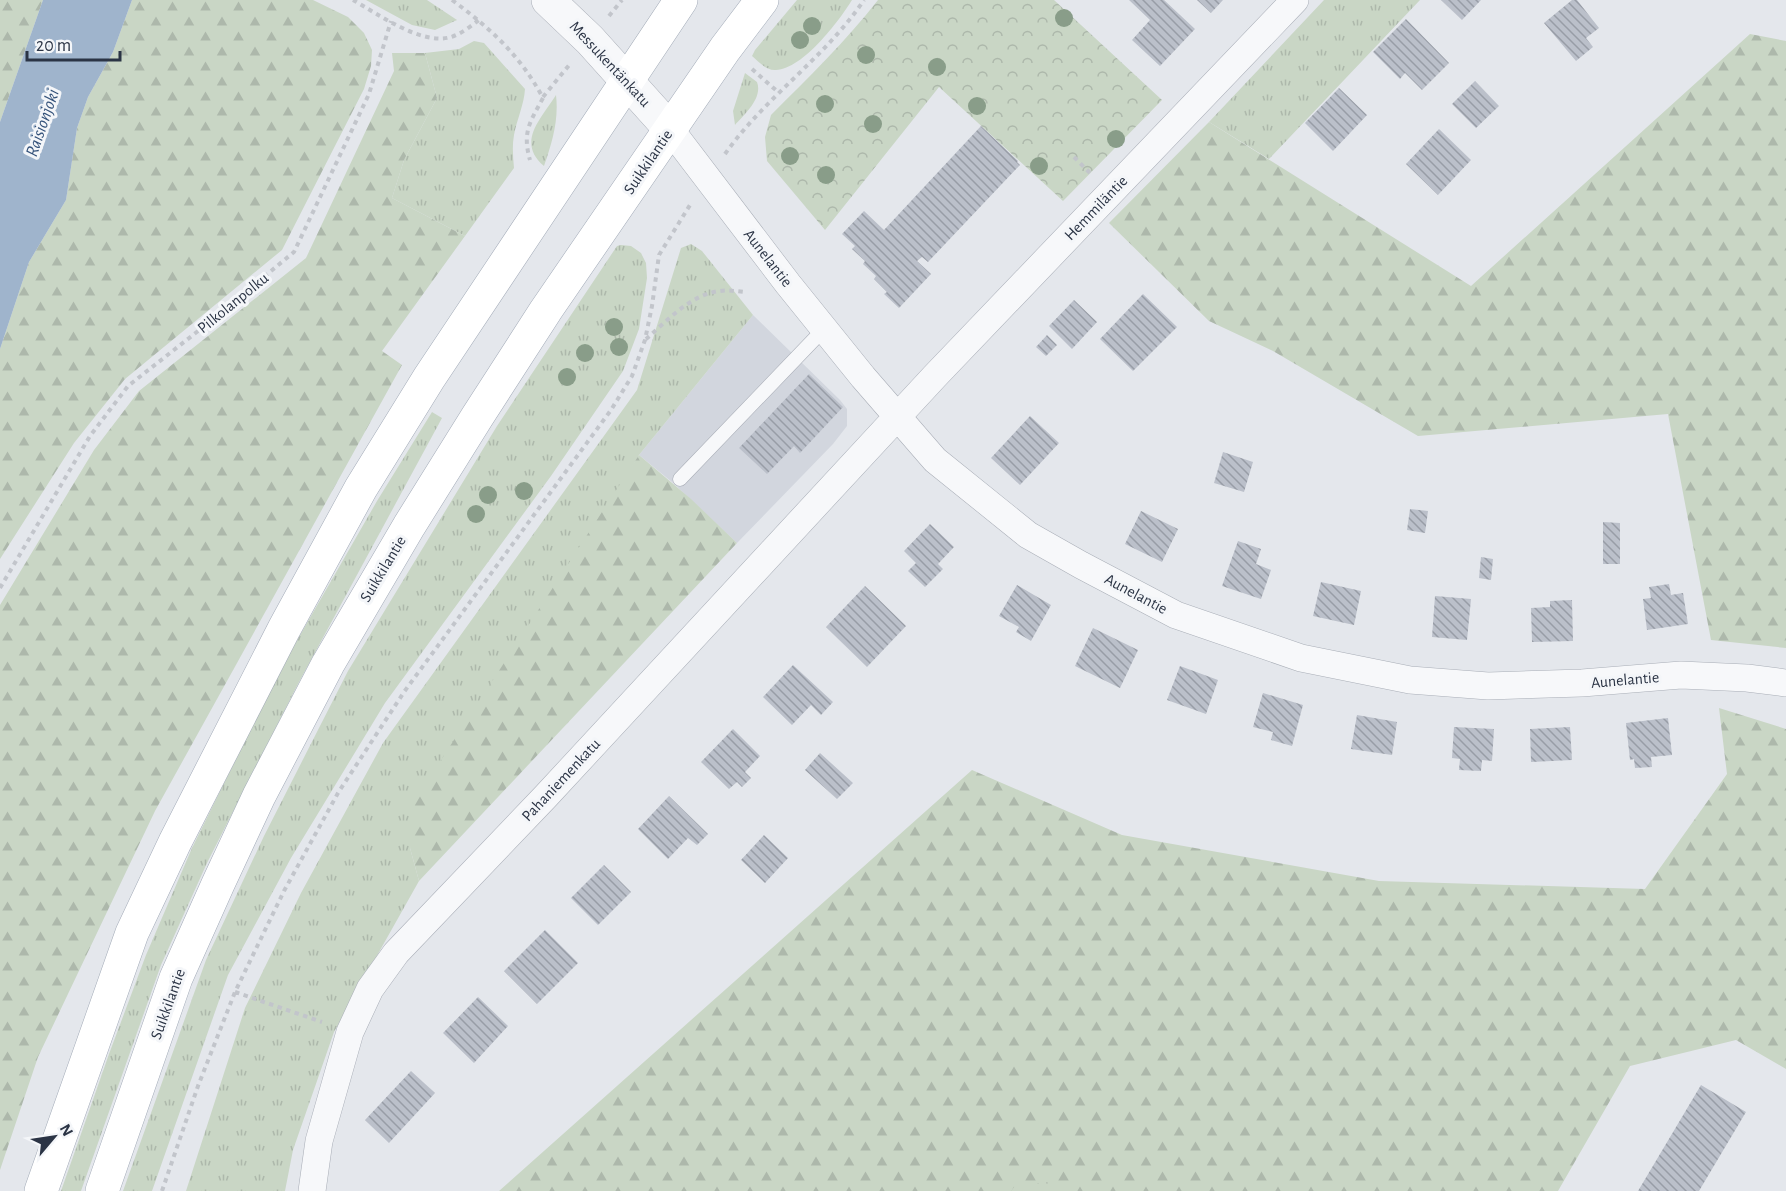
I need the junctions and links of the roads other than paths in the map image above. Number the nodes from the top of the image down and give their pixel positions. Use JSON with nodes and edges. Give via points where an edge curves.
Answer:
{"nodes":[{"id":1,"x":548,"y":0,"type":"edge"},
{"id":2,"x":681,"y":0,"type":"edge"},
{"id":3,"x":762,"y":0,"type":"edge"},
{"id":4,"x":1295,"y":0,"type":"edge"},
{"id":5,"x":627,"y":82,"type":"junction"},
{"id":6,"x":670,"y":129,"type":"junction"},
{"id":7,"x":824,"y":328,"type":"junction"},
{"id":8,"x":897,"y":417,"type":"junction"},
{"id":9,"x":680,"y":479,"type":"dead end"},
{"id":10,"x":1786,"y":683,"type":"edge"},
{"id":11,"x":41,"y":1191,"type":"edge"},
{"id":12,"x":102,"y":1191,"type":"edge"},
{"id":13,"x":312,"y":1191,"type":"edge"}],
"edges":[{"from":1,"to":5,"type":"street","name":"Messukentänkatu"},
{"from":2,"to":5,"type":"main road"},
{"from":3,"to":6,"type":"main road","name":"Suikkilantie"},
{"from":4,"to":8,"type":"street","name":"Hemmiläntie"},
{"from":5,"to":6,"type":"street","name":"Messukentänkatu"},
{"from":5,"to":11,"type":"main road","via":[[429,378],[361,488],[284,629],[132,933]]},
{"from":6,"to":7,"type":"street","name":"Aunelantie"},
{"from":6,"to":12,"type":"main road","name":"Suikkilantie","via":[[477,417],[328,664],[259,796],[176,978]]},
{"from":7,"to":8,"type":"street","name":"Aunelantie"},
{"from":7,"to":9,"type":"lane"},
{"from":8,"to":10,"type":"street","name":"Aunelantie","via":[[935,460],[1028,535],[1176,615],[1301,658],[1410,680],[1488,686],[1681,675]]},
{"from":8,"to":13,"type":"street","name":"Pahaniemenkatu","via":[[396,953],[370,989],[350,1032],[319,1141]]}]}
